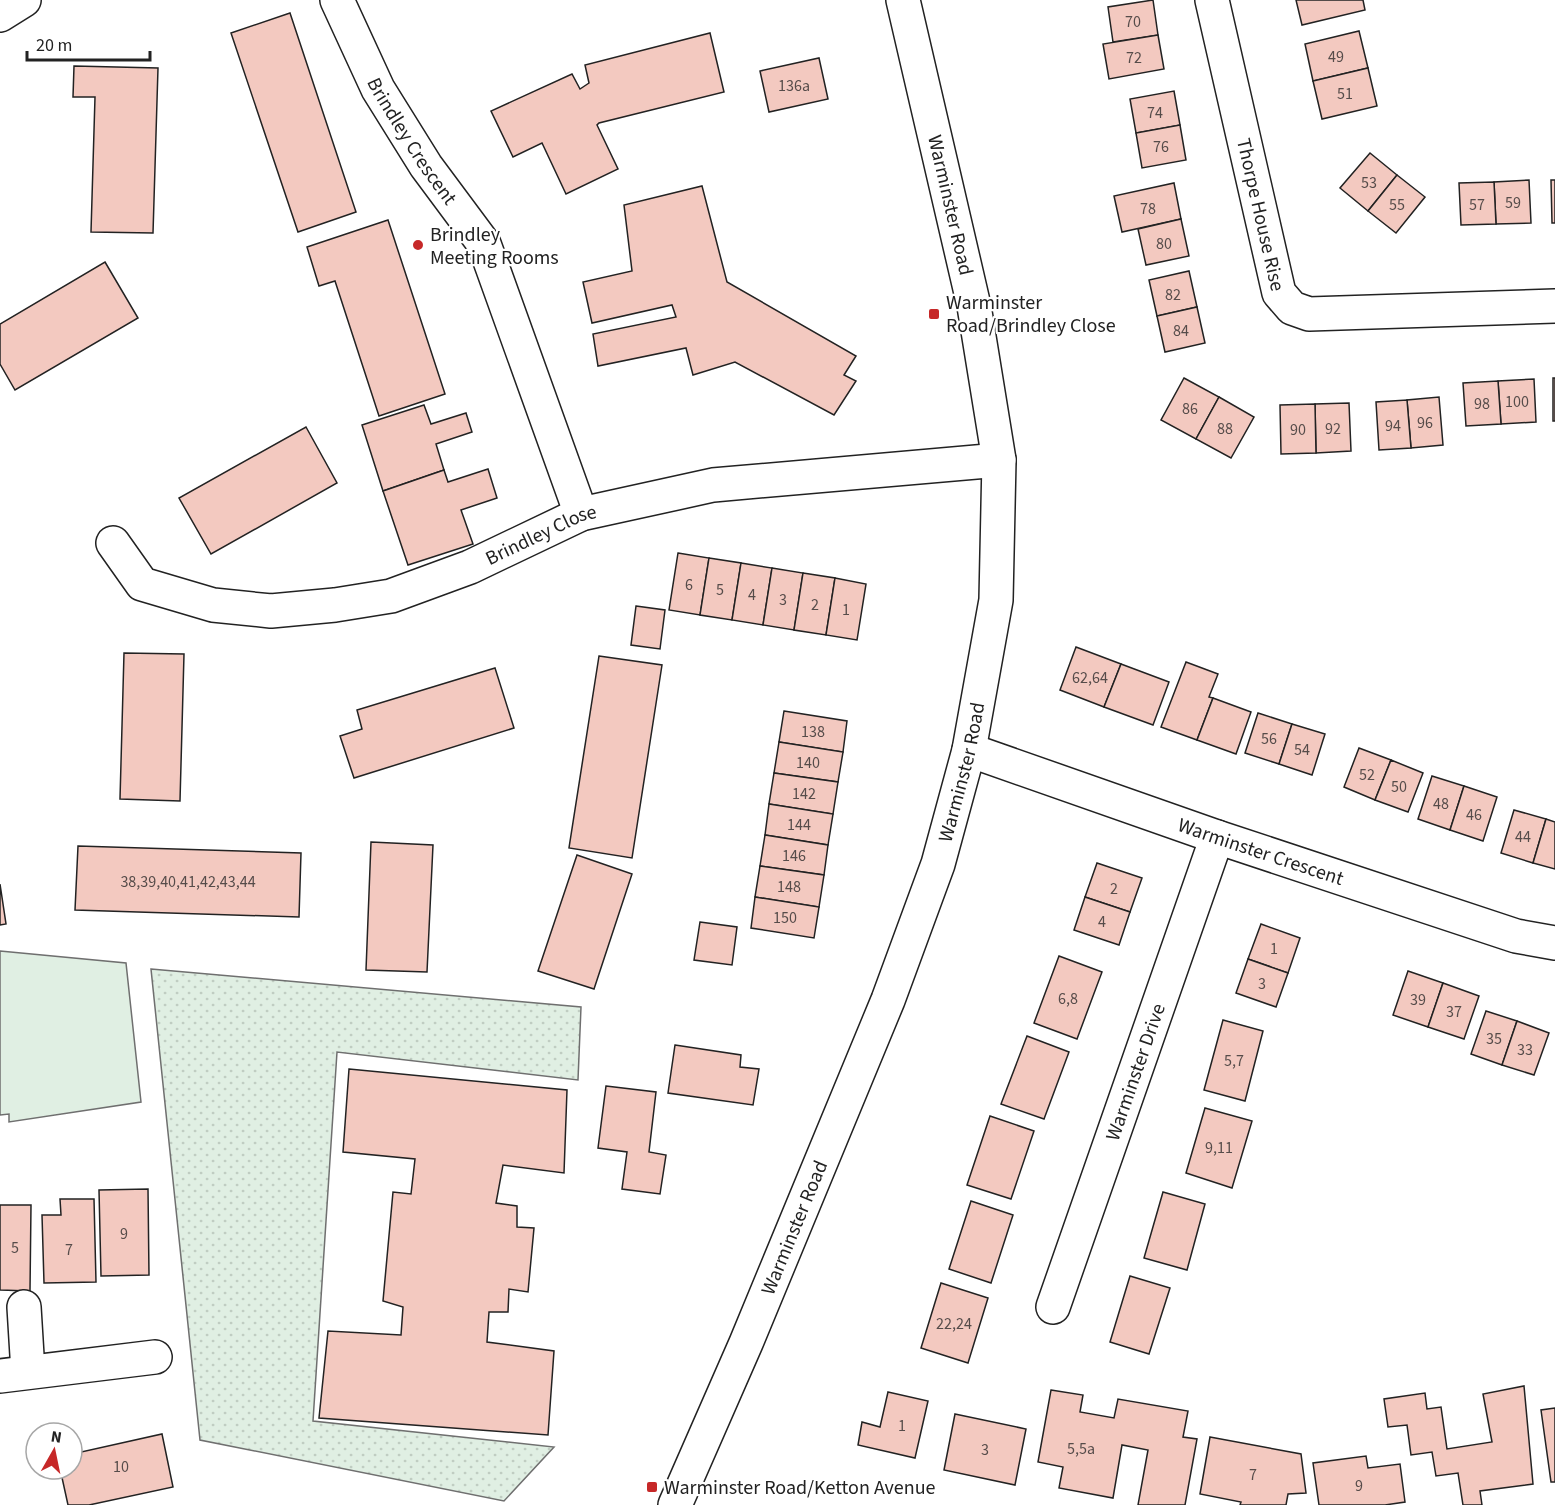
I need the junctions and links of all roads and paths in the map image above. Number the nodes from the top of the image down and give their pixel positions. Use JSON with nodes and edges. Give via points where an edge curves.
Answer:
{"nodes":[{"id":1,"x":24,"y":0,"type":"edge"},
{"id":2,"x":337,"y":0,"type":"edge"},
{"id":3,"x":903,"y":0,"type":"edge"},
{"id":4,"x":1212,"y":0,"type":"edge"},
{"id":5,"x":0,"y":15,"type":"edge"},
{"id":6,"x":1555,"y":306,"type":"edge"},
{"id":7,"x":999,"y":460,"type":"junction"},
{"id":8,"x":581,"y":514,"type":"junction"},
{"id":9,"x":113,"y":543,"type":"dead end"},
{"id":10,"x":969,"y":750,"type":"junction"},
{"id":11,"x":1217,"y":837,"type":"junction"},
{"id":12,"x":1555,"y":943,"type":"edge"},
{"id":13,"x":1053,"y":1306,"type":"dead end"},
{"id":14,"x":24,"y":1307,"type":"dead end"},
{"id":15,"x":156,"y":1357,"type":"dead end"},
{"id":16,"x":14,"y":1374,"type":"edge"},
{"id":17,"x":675,"y":1505,"type":"edge"}],
"edges":[{"from":1,"to":5,"type":"street"},
{"from":2,"to":8,"type":"street","name":"Brindley Crescent","via":[[378,89],[426,166],[484,244]]},
{"from":3,"to":7,"type":"street","name":"Warminster Road","via":[[974,306]]},
{"from":4,"to":6,"type":"street","name":"Thorpe House Rise","via":[[1279,293],[1292,308],[1309,314]]},
{"from":7,"to":8,"type":"street","name":"Brindley Close","via":[[713,485]]},
{"from":7,"to":10,"type":"street","name":"Warminster Road","via":[[996,600]]},
{"from":8,"to":9,"type":"street","name":"Brindley Close","via":[[470,567],[391,596],[271,610],[213,605],[141,584]]},
{"from":10,"to":11,"type":"street","name":"Warminster Crescent"},
{"from":10,"to":17,"type":"street","name":"Warminster Road","via":[[938,864],[888,1000]]},
{"from":11,"to":12,"type":"street","name":"Warminster Crescent","via":[[1516,936]]},
{"from":11,"to":13,"type":"street","name":"Warminster Drive"},
{"from":14,"to":16,"type":"street"},
{"from":15,"to":16,"type":"street"}]}
